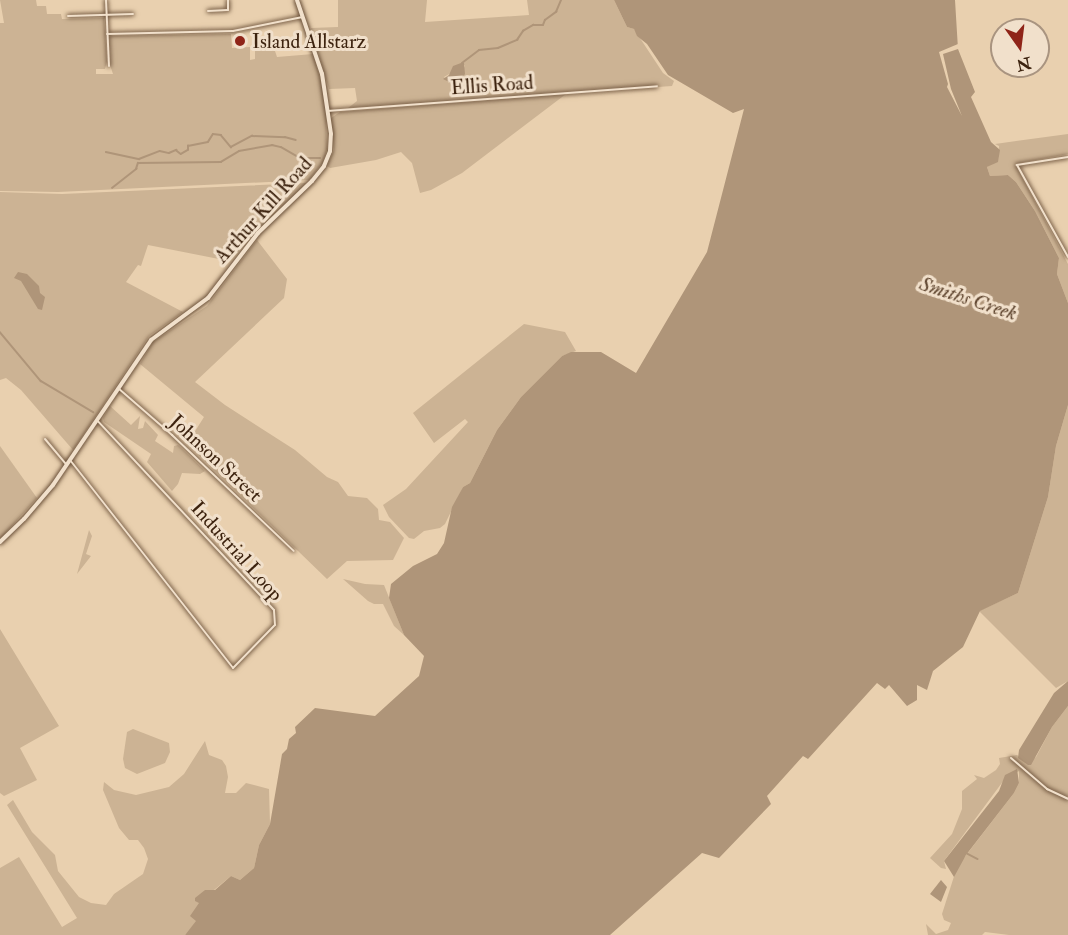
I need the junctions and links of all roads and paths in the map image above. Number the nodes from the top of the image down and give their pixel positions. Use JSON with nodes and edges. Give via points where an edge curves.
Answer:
{"nodes":[{"id":1,"x":105,"y":0,"type":"edge"},
{"id":2,"x":228,"y":0,"type":"edge"},
{"id":3,"x":297,"y":0,"type":"edge"},
{"id":4,"x":208,"y":11,"type":"dead end"},
{"id":5,"x":133,"y":14,"type":"dead end"},
{"id":6,"x":106,"y":15,"type":"junction"},
{"id":7,"x":68,"y":16,"type":"dead end"},
{"id":8,"x":303,"y":17,"type":"junction"},
{"id":9,"x":107,"y":34,"type":"junction"},
{"id":10,"x":109,"y":66,"type":"dead end"},
{"id":11,"x":657,"y":86,"type":"dead end"},
{"id":12,"x":328,"y":111,"type":"junction"},
{"id":13,"x":1068,"y":157,"type":"edge"},
{"id":14,"x":1067,"y":253,"type":"edge"},
{"id":15,"x":1068,"y":257,"type":"edge"},
{"id":16,"x":118,"y":388,"type":"junction"},
{"id":17,"x":97,"y":420,"type":"junction"},
{"id":18,"x":45,"y":439,"type":"dead end"},
{"id":19,"x":69,"y":462,"type":"junction"},
{"id":20,"x":0,"y":542,"type":"edge"},
{"id":21,"x":294,"y":551,"type":"dead end"},
{"id":22,"x":1011,"y":758,"type":"dead end"},
{"id":23,"x":1068,"y":799,"type":"edge"}],
"edges":[{"from":1,"to":6,"type":"street"},
{"from":2,"to":4,"type":"street","via":[[228,10]]},
{"from":3,"to":8,"type":"street","name":"Arthur Kill Road"},
{"from":5,"to":6,"type":"street"},
{"from":6,"to":7,"type":"street"},
{"from":6,"to":9,"type":"street"},
{"from":8,"to":9,"type":"street","via":[[233,31]]},
{"from":8,"to":12,"type":"street","name":"Arthur Kill Road","via":[[322,74]]},
{"from":9,"to":10,"type":"street"},
{"from":11,"to":12,"type":"street","name":"Ellis Road"},
{"from":12,"to":16,"type":"street","name":"Arthur Kill Road","via":[[330,151],[320,172],[258,233],[208,297],[151,340]]},
{"from":13,"to":14,"type":"street","via":[[1017,165]]},
{"from":14,"to":15,"type":"street"},
{"from":16,"to":17,"type":"street","name":"Arthur Kill Road"},
{"from":16,"to":21,"type":"street","name":"Johnson Street"},
{"from":17,"to":19,"type":"street","name":"Arthur Kill Road"},
{"from":17,"to":19,"type":"street","name":"Industrial Loop","via":[[274,610],[275,625],[233,668]]},
{"from":18,"to":19,"type":"street","name":"Industrial Loop"},
{"from":19,"to":20,"type":"street","name":"Arthur Kill Road","via":[[35,507]]},
{"from":22,"to":23,"type":"street","via":[[1047,789]]}]}
